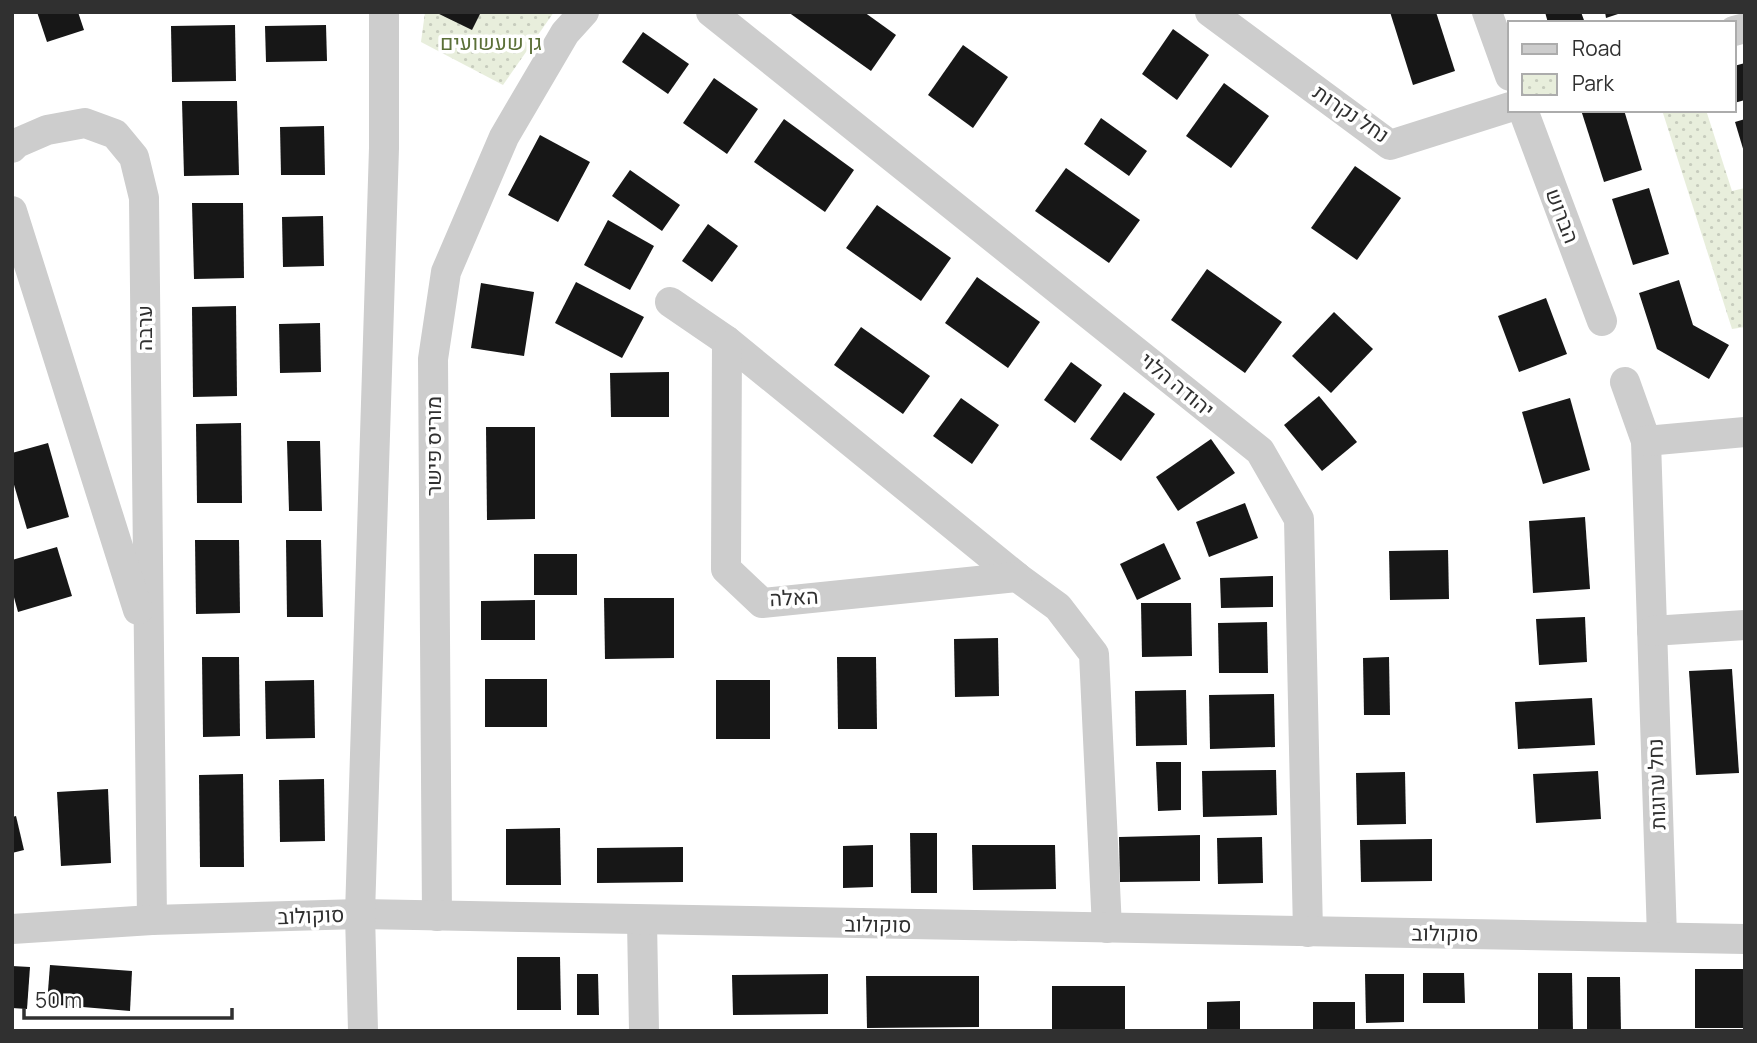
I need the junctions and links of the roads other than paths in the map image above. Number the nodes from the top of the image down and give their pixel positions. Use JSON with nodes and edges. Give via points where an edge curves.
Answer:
{"nodes":[{"id":1,"x":384,"y":12,"type":"edge"},
{"id":2,"x":584,"y":12,"type":"edge"},
{"id":3,"x":711,"y":12,"type":"edge"},
{"id":4,"x":1210,"y":12,"type":"edge"},
{"id":5,"x":1487,"y":12,"type":"edge"},
{"id":6,"x":1508,"y":70,"type":"edge"},
{"id":7,"x":1508,"y":108,"type":"edge"},
{"id":8,"x":1524,"y":112,"type":"edge"},
{"id":9,"x":12,"y":148,"type":"edge"},
{"id":10,"x":12,"y":211,"type":"edge"},
{"id":11,"x":670,"y":302,"type":"dead end"},
{"id":12,"x":1602,"y":321,"type":"dead end"},
{"id":13,"x":727,"y":341,"type":"junction"},
{"id":14,"x":1625,"y":382,"type":"dead end"},
{"id":15,"x":1745,"y":432,"type":"edge"},
{"id":16,"x":1646,"y":441,"type":"junction"},
{"id":17,"x":1017,"y":578,"type":"junction"},
{"id":18,"x":1745,"y":625,"type":"edge"},
{"id":19,"x":1653,"y":631,"type":"junction"},
{"id":20,"x":147,"y":640,"type":"junction"},
{"id":21,"x":360,"y":914,"type":"junction"},
{"id":22,"x":437,"y":916,"type":"junction"},
{"id":23,"x":152,"y":920,"type":"junction"},
{"id":24,"x":642,"y":921,"type":"junction"},
{"id":25,"x":1107,"y":928,"type":"junction"},
{"id":26,"x":12,"y":929,"type":"edge"},
{"id":27,"x":1308,"y":932,"type":"junction"},
{"id":28,"x":1662,"y":937,"type":"junction"},
{"id":29,"x":1745,"y":939,"type":"edge"},
{"id":30,"x":363,"y":1031,"type":"edge"},
{"id":31,"x":644,"y":1031,"type":"edge"}],
"edges":[{"from":1,"to":21,"type":"street","via":[[384,162]]},
{"from":2,"to":22,"type":"street","name":"מוריס פישר","via":[[565,33],[504,137],[446,272],[433,359]]},
{"from":3,"to":27,"type":"street","name":"יהודה הלוי","via":[[1260,452],[1299,519]]},
{"from":4,"to":7,"type":"street","name":"נחל נקרות","via":[[1390,145]]},
{"from":5,"to":6,"type":"street"},
{"from":8,"to":12,"type":"street","name":"הברוש"},
{"from":9,"to":20,"type":"street","name":"ערבה","via":[[47,130],[85,123],[115,134],[134,157],[144,198]]},
{"from":10,"to":20,"type":"street","name":"ערבה"},
{"from":11,"to":13,"type":"street"},
{"from":13,"to":17,"type":"street"},
{"from":13,"to":17,"type":"street","name":"האלה","via":[[726,569],[762,603]]},
{"from":14,"to":16,"type":"street","name":"נחל ערוגות"},
{"from":15,"to":16,"type":"street"},
{"from":16,"to":19,"type":"street","name":"נחל ערוגות"},
{"from":17,"to":25,"type":"street","via":[[1058,607],[1094,654]]},
{"from":18,"to":19,"type":"street"},
{"from":19,"to":28,"type":"street","name":"נחל ערוגות"},
{"from":20,"to":23,"type":"street","name":"ערבה"},
{"from":21,"to":22,"type":"street","name":"סוקולוב"},
{"from":21,"to":23,"type":"street","name":"סוקולוב"},
{"from":21,"to":30,"type":"street"},
{"from":22,"to":24,"type":"street","name":"סוקולוב"},
{"from":23,"to":26,"type":"street","name":"סוקולוב"},
{"from":24,"to":25,"type":"street","name":"סוקולוב"},
{"from":24,"to":31,"type":"street"},
{"from":25,"to":27,"type":"street","name":"סוקולוב"},
{"from":27,"to":28,"type":"street","name":"סוקולוב"},
{"from":28,"to":29,"type":"street","name":"סוקולוב"}]}
